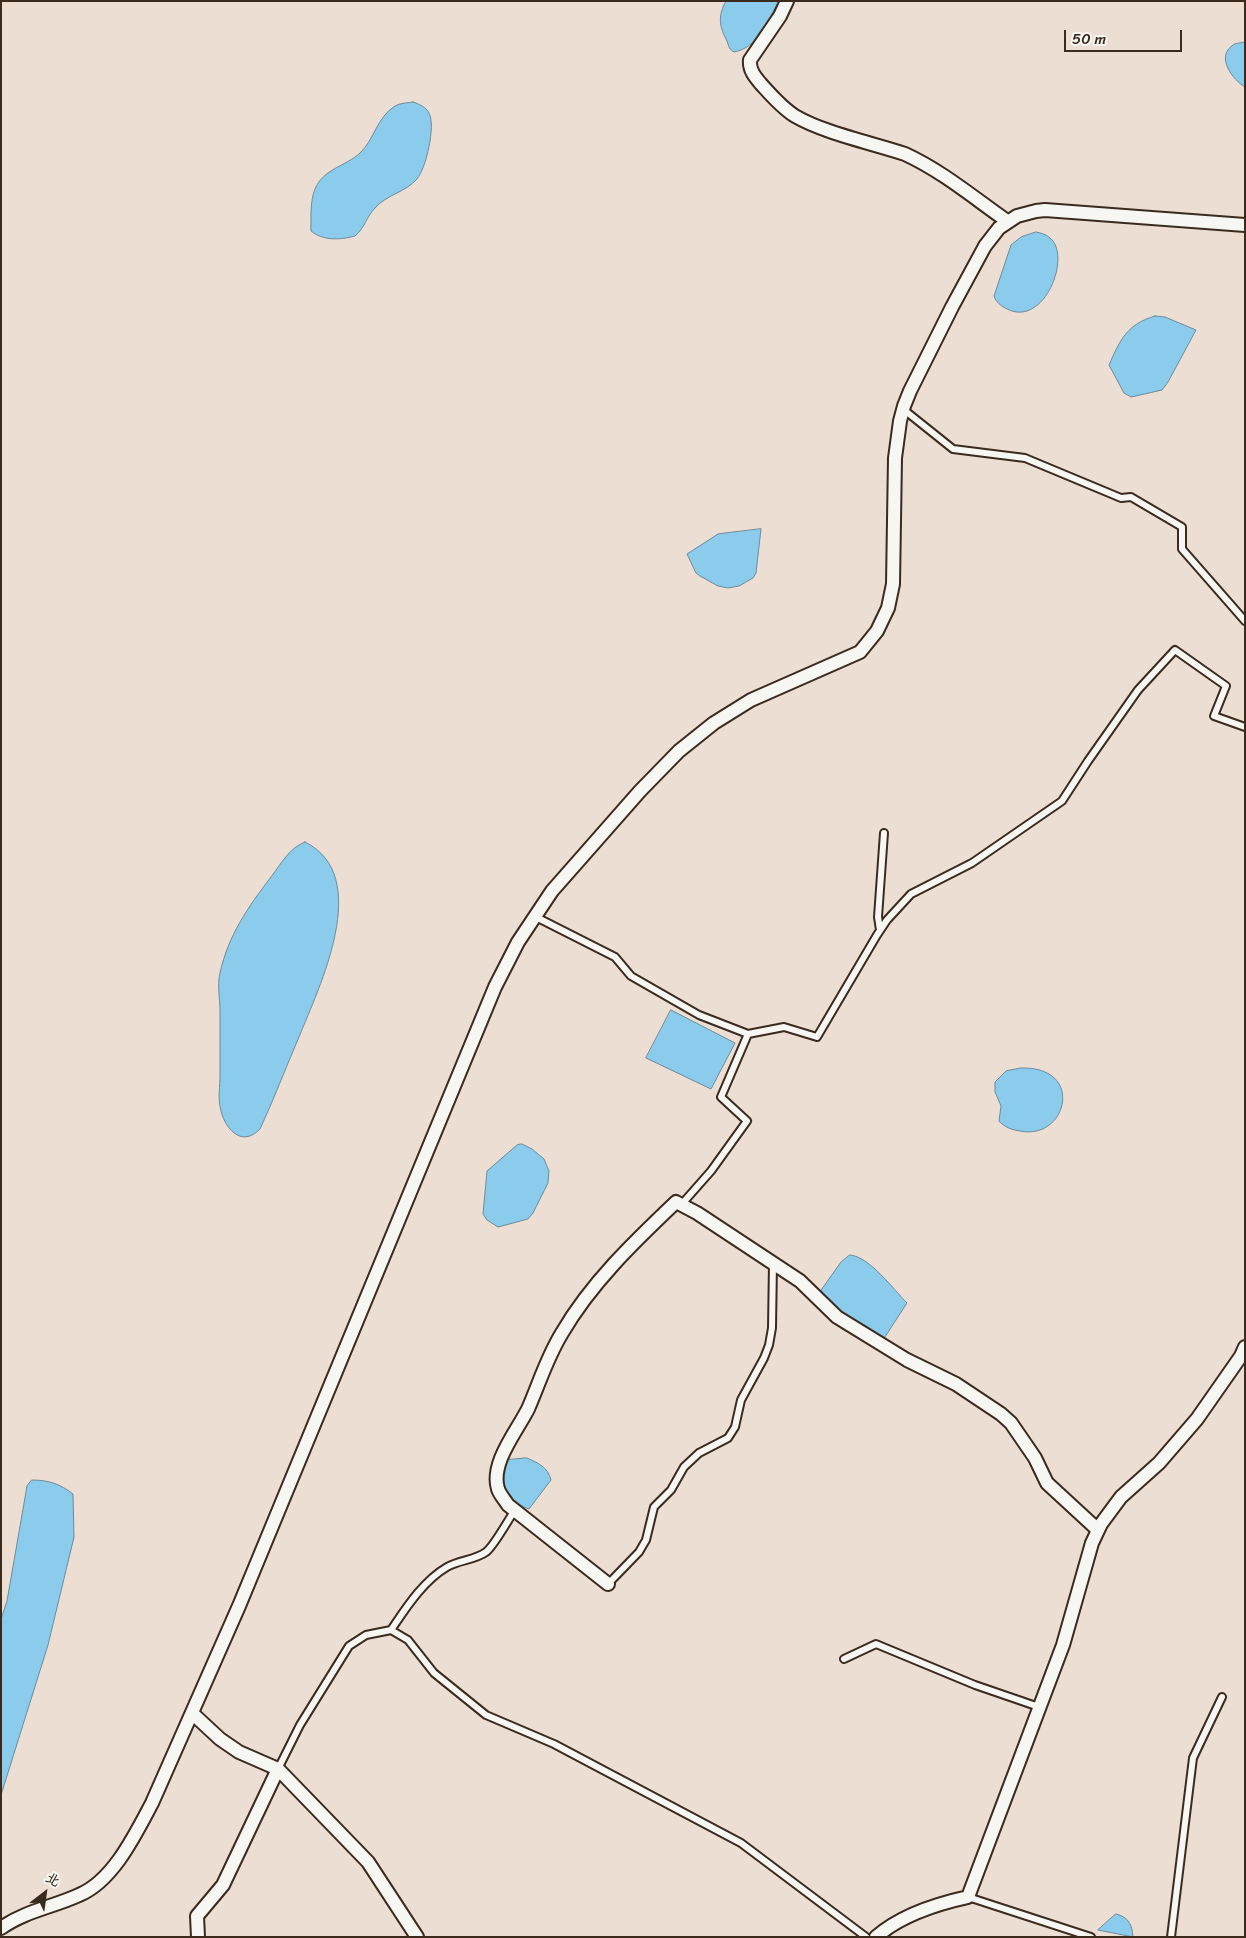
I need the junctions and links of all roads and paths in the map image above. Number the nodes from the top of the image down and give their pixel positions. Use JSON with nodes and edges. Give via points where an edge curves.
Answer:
{"nodes":[{"id":1,"x":787,"y":1,"type":"edge"},
{"id":2,"x":1007,"y":221,"type":"junction"},
{"id":3,"x":1245,"y":224,"type":"edge"},
{"id":4,"x":903,"y":409,"type":"junction"},
{"id":5,"x":1245,"y":621,"type":"edge"},
{"id":6,"x":1245,"y":727,"type":"edge"},
{"id":7,"x":884,"y":833,"type":"dead end"},
{"id":8,"x":534,"y":916,"type":"junction"},
{"id":9,"x":880,"y":930,"type":"junction"},
{"id":10,"x":748,"y":1034,"type":"junction"},
{"id":11,"x":681,"y":1205,"type":"junction"},
{"id":12,"x":773,"y":1263,"type":"junction"},
{"id":13,"x":1245,"y":1346,"type":"edge"},
{"id":14,"x":515,"y":1510,"type":"junction"},
{"id":15,"x":1098,"y":1530,"type":"junction"},
{"id":16,"x":608,"y":1584,"type":"joint"},
{"id":17,"x":391,"y":1630,"type":"junction"},
{"id":18,"x":844,"y":1659,"type":"dead end"},
{"id":19,"x":1222,"y":1698,"type":"dead end"},
{"id":20,"x":1039,"y":1707,"type":"junction"},
{"id":21,"x":192,"y":1713,"type":"junction"},
{"id":22,"x":278,"y":1769,"type":"junction"},
{"id":23,"x":968,"y":1897,"type":"junction"},
{"id":24,"x":1,"y":1928,"type":"edge"},
{"id":25,"x":198,"y":1937,"type":"edge"},
{"id":26,"x":417,"y":1937,"type":"edge"},
{"id":27,"x":866,"y":1937,"type":"edge"},
{"id":28,"x":876,"y":1937,"type":"edge"},
{"id":29,"x":1090,"y":1937,"type":"edge"},
{"id":30,"x":1171,"y":1937,"type":"edge"}],
"edges":[{"from":1,"to":2,"type":"street","via":[[749,66],[774,98],[793,115],[812,124],[919,160]]},
{"from":2,"to":3,"type":"street","via":[[1045,210]]},
{"from":2,"to":4,"type":"street","via":[[985,246]]},
{"from":4,"to":5,"type":"lane","via":[[953,449],[1025,458],[1121,498],[1131,497],[1182,527],[1182,549]]},
{"from":4,"to":8,"type":"street","via":[[895,458],[891,596],[883,619],[869,642],[860,652],[751,700],[696,737],[640,791]]},
{"from":6,"to":9,"type":"lane","via":[[1214,716],[1226,686],[1175,650],[1138,690],[1062,801],[972,863],[911,894]]},
{"from":7,"to":9,"type":"lane","via":[[878,917]]},
{"from":8,"to":10,"type":"lane","via":[[615,957],[631,976],[699,1015]]},
{"from":8,"to":21,"type":"street","via":[[495,987]]},
{"from":9,"to":10,"type":"lane","via":[[817,1037],[784,1027]]},
{"from":10,"to":11,"type":"lane","via":[[721,1097],[747,1121],[711,1171]]},
{"from":11,"to":12,"type":"street"},
{"from":11,"to":14,"type":"street","via":[[676,1202],[616,1260],[561,1335],[501,1461],[498,1488]]},
{"from":12,"to":15,"type":"street","via":[[800,1281],[837,1317],[907,1360],[956,1384],[1001,1414],[1011,1423],[1047,1483]]},
{"from":12,"to":16,"type":"lane","via":[[769,1345],[741,1400],[736,1427],[728,1438],[699,1453],[684,1467],[671,1490],[654,1507],[646,1540],[639,1552]]},
{"from":13,"to":15,"type":"street","via":[[1197,1420],[1159,1463],[1121,1496]]},
{"from":14,"to":16,"type":"street"},
{"from":14,"to":17,"type":"lane","via":[[487,1551],[448,1566],[437,1575],[408,1605]]},
{"from":15,"to":20,"type":"street","via":[[1063,1645]]},
{"from":17,"to":22,"type":"lane","via":[[366,1635],[349,1646],[300,1725]]},
{"from":17,"to":27,"type":"lane","via":[[408,1640],[434,1673],[486,1714],[554,1744],[741,1843]]},
{"from":18,"to":20,"type":"lane","via":[[876,1644],[975,1685]]},
{"from":19,"to":30,"type":"lane","via":[[1193,1758]]},
{"from":20,"to":23,"type":"street"},
{"from":21,"to":22,"type":"street","via":[[239,1752]]},
{"from":21,"to":24,"type":"street","via":[[144,1818],[108,1873],[92,1889],[24,1914]]},
{"from":22,"to":25,"type":"street","via":[[223,1885],[198,1916]]},
{"from":22,"to":26,"type":"street","via":[[368,1862]]},
{"from":23,"to":28,"type":"street","via":[[922,1910]]},
{"from":23,"to":29,"type":"lane"}]}
